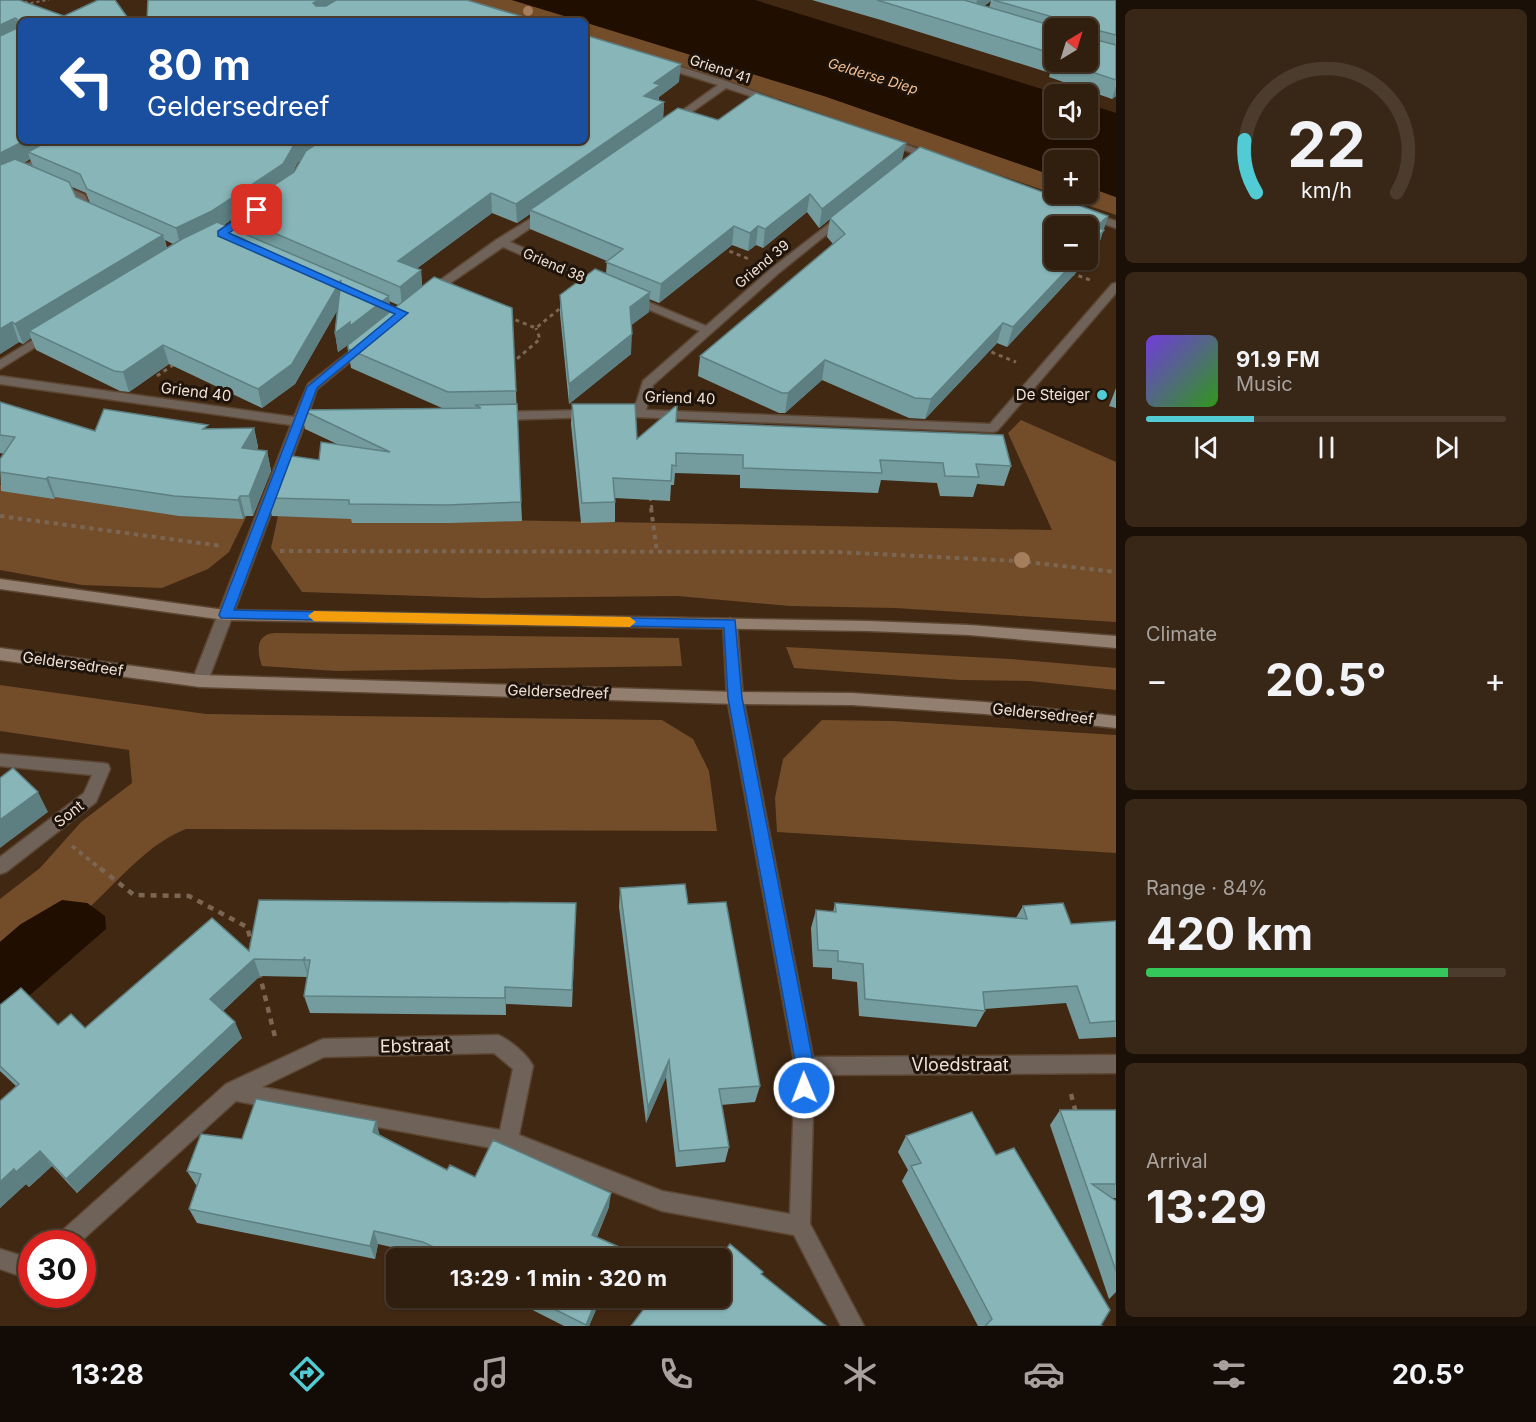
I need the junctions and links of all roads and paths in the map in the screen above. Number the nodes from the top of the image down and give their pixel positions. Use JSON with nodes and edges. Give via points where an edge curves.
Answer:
{"nodes":[{"id":1,"x":20,"y":0,"type":"edge"},
{"id":2,"x":49,"y":0,"type":"edge"},
{"id":3,"x":13,"y":4,"type":"edge"},
{"id":4,"x":650,"y":60,"type":"edge"},
{"id":5,"x":726,"y":84,"type":"junction"},
{"id":6,"x":781,"y":104,"type":"edge"},
{"id":7,"x":659,"y":132,"type":"edge"},
{"id":8,"x":879,"y":138,"type":"edge"},
{"id":9,"x":73,"y":144,"type":"edge"},
{"id":10,"x":944,"y":161,"type":"edge"},
{"id":11,"x":31,"y":175,"type":"junction"},
{"id":12,"x":2,"y":180,"type":"edge"},
{"id":13,"x":559,"y":203,"type":"edge"},
{"id":14,"x":856,"y":206,"type":"edge"},
{"id":15,"x":1073,"y":209,"type":"edge"},
{"id":16,"x":100,"y":218,"type":"edge"},
{"id":17,"x":1116,"y":225,"type":"edge"},
{"id":18,"x":500,"y":242,"type":"junction"},
{"id":19,"x":713,"y":245,"type":"edge"},
{"id":20,"x":776,"y":270,"type":"junction"},
{"id":21,"x":1071,"y":273,"type":"edge"},
{"id":22,"x":594,"y":282,"type":"junction"},
{"id":23,"x":1113,"y":293,"type":"edge"},
{"id":24,"x":419,"y":300,"type":"edge"},
{"id":25,"x":506,"y":316,"type":"edge"},
{"id":26,"x":60,"y":328,"type":"edge"},
{"id":27,"x":536,"y":328,"type":"junction"},
{"id":28,"x":707,"y":330,"type":"junction"},
{"id":29,"x":375,"y":335,"type":"edge"},
{"id":30,"x":979,"y":347,"type":"edge"},
{"id":31,"x":182,"y":358,"type":"edge"},
{"id":32,"x":0,"y":365,"type":"edge"},
{"id":33,"x":507,"y":367,"type":"edge"},
{"id":34,"x":1042,"y":372,"type":"junction"},
{"id":35,"x":0,"y":380,"type":"edge"},
{"id":36,"x":125,"y":399,"type":"junction"},
{"id":37,"x":639,"y":413,"type":"junction"},
{"id":38,"x":485,"y":416,"type":"edge"},
{"id":39,"x":334,"y":421,"type":"edge"},
{"id":40,"x":299,"y":422,"type":"junction"},
{"id":41,"x":650,"y":494,"type":"edge"},
{"id":42,"x":0,"y":516,"type":"edge"},
{"id":43,"x":250,"y":550,"type":"junction"},
{"id":44,"x":657,"y":552,"type":"junction"},
{"id":45,"x":1116,"y":572,"type":"edge"},
{"id":46,"x":0,"y":584,"type":"edge"},
{"id":47,"x":225,"y":615,"type":"junction"},
{"id":48,"x":730,"y":623,"type":"junction"},
{"id":49,"x":1116,"y":642,"type":"edge"},
{"id":50,"x":0,"y":654,"type":"edge"},
{"id":51,"x":200,"y":681,"type":"junction"},
{"id":52,"x":735,"y":698,"type":"junction"},
{"id":53,"x":1116,"y":722,"type":"edge"},
{"id":54,"x":0,"y":760,"type":"edge"},
{"id":55,"x":51,"y":828,"type":"junction"},
{"id":56,"x":0,"y":867,"type":"edge"},
{"id":57,"x":253,"y":949,"type":"edge"},
{"id":58,"x":258,"y":970,"type":"edge"},
{"id":59,"x":1063,"y":1064,"type":"junction"},
{"id":60,"x":1116,"y":1064,"type":"edge"},
{"id":61,"x":805,"y":1066,"type":"junction"},
{"id":62,"x":283,"y":1067,"type":"junction"},
{"id":63,"x":233,"y":1091,"type":"junction"},
{"id":64,"x":1078,"y":1121,"type":"edge"},
{"id":65,"x":508,"y":1141,"type":"junction"},
{"id":66,"x":800,"y":1226,"type":"junction"},
{"id":67,"x":78,"y":1230,"type":"edge"},
{"id":68,"x":0,"y":1259,"type":"edge"},
{"id":69,"x":18,"y":1265,"type":"edge"},
{"id":70,"x":853,"y":1326,"type":"edge"}],
"edges":[{"from":1,"to":2,"type":"path"},
{"from":1,"to":3,"type":"path"},
{"from":4,"to":5,"type":"street","name":"Griend 41"},
{"from":5,"to":6,"type":"street","name":"Griend 41"},
{"from":5,"to":7,"type":"street"},
{"from":8,"to":10,"type":"street","via":[[918,156]]},
{"from":9,"to":11,"type":"street"},
{"from":11,"to":12,"type":"street"},
{"from":11,"to":16,"type":"street","via":[[81,197],[87,212]]},
{"from":13,"to":18,"type":"street","name":"Griend 38"},
{"from":14,"to":20,"type":"street","name":"Griend 39"},
{"from":15,"to":17,"type":"street"},
{"from":18,"to":22,"type":"street","name":"Griend 38"},
{"from":18,"to":24,"type":"street","name":"Griend 38"},
{"from":19,"to":20,"type":"path"},
{"from":20,"to":28,"type":"street","name":"Griend 39"},
{"from":21,"to":23,"type":"path"},
{"from":22,"to":27,"type":"path"},
{"from":22,"to":28,"type":"street","name":"Griend 38"},
{"from":23,"to":34,"type":"street","name":"Griend 40"},
{"from":25,"to":27,"type":"path"},
{"from":26,"to":32,"type":"street"},
{"from":27,"to":33,"type":"path","via":[[540,339]]},
{"from":28,"to":37,"type":"street","name":"Griend 39","via":[[647,384]]},
{"from":29,"to":40,"type":"street","via":[[312,387]]},
{"from":30,"to":34,"type":"path"},
{"from":31,"to":36,"type":"path"},
{"from":34,"to":37,"type":"street","name":"Griend 40","via":[[993,428]]},
{"from":35,"to":36,"type":"street","name":"Griend 40"},
{"from":36,"to":40,"type":"street","name":"Griend 40"},
{"from":37,"to":38,"type":"street","name":"Griend 40"},
{"from":39,"to":40,"type":"street","name":"Griend 40"},
{"from":40,"to":43,"type":"street"},
{"from":41,"to":44,"type":"path"},
{"from":42,"to":43,"type":"path"},
{"from":43,"to":44,"type":"path"},
{"from":43,"to":47,"type":"street"},
{"from":44,"to":45,"type":"path","via":[[837,552],[1017,561]]},
{"from":46,"to":47,"type":"main road"},
{"from":47,"to":48,"type":"main road"},
{"from":47,"to":51,"type":"street"},
{"from":48,"to":49,"type":"main road","via":[[969,630]]},
{"from":48,"to":52,"type":"street"},
{"from":50,"to":51,"type":"main road","name":"Geldersedreef"},
{"from":51,"to":52,"type":"main road","name":"Geldersedreef"},
{"from":52,"to":53,"type":"main road","name":"Geldersedreef","via":[[852,699]]},
{"from":52,"to":61,"type":"street"},
{"from":54,"to":55,"type":"street","name":"Sont","via":[[102,769],[90,797]]},
{"from":55,"to":56,"type":"street","name":"Sont"},
{"from":55,"to":57,"type":"path","via":[[134,895],[189,896],[248,927]]},
{"from":58,"to":62,"type":"path"},
{"from":59,"to":60,"type":"street","name":"Vloedstraat"},
{"from":59,"to":61,"type":"street","name":"Vloedstraat"},
{"from":59,"to":64,"type":"path"},
{"from":61,"to":66,"type":"street"},
{"from":62,"to":63,"type":"street","name":"Ebstraat"},
{"from":62,"to":65,"type":"street","name":"Ebstraat","via":[[323,1048],[498,1044],[523,1066]]},
{"from":63,"to":65,"type":"street"},
{"from":63,"to":67,"type":"street","name":"Ebstraat"},
{"from":65,"to":66,"type":"street","via":[[662,1201]]},
{"from":66,"to":70,"type":"street"},
{"from":68,"to":69,"type":"street"}]}
